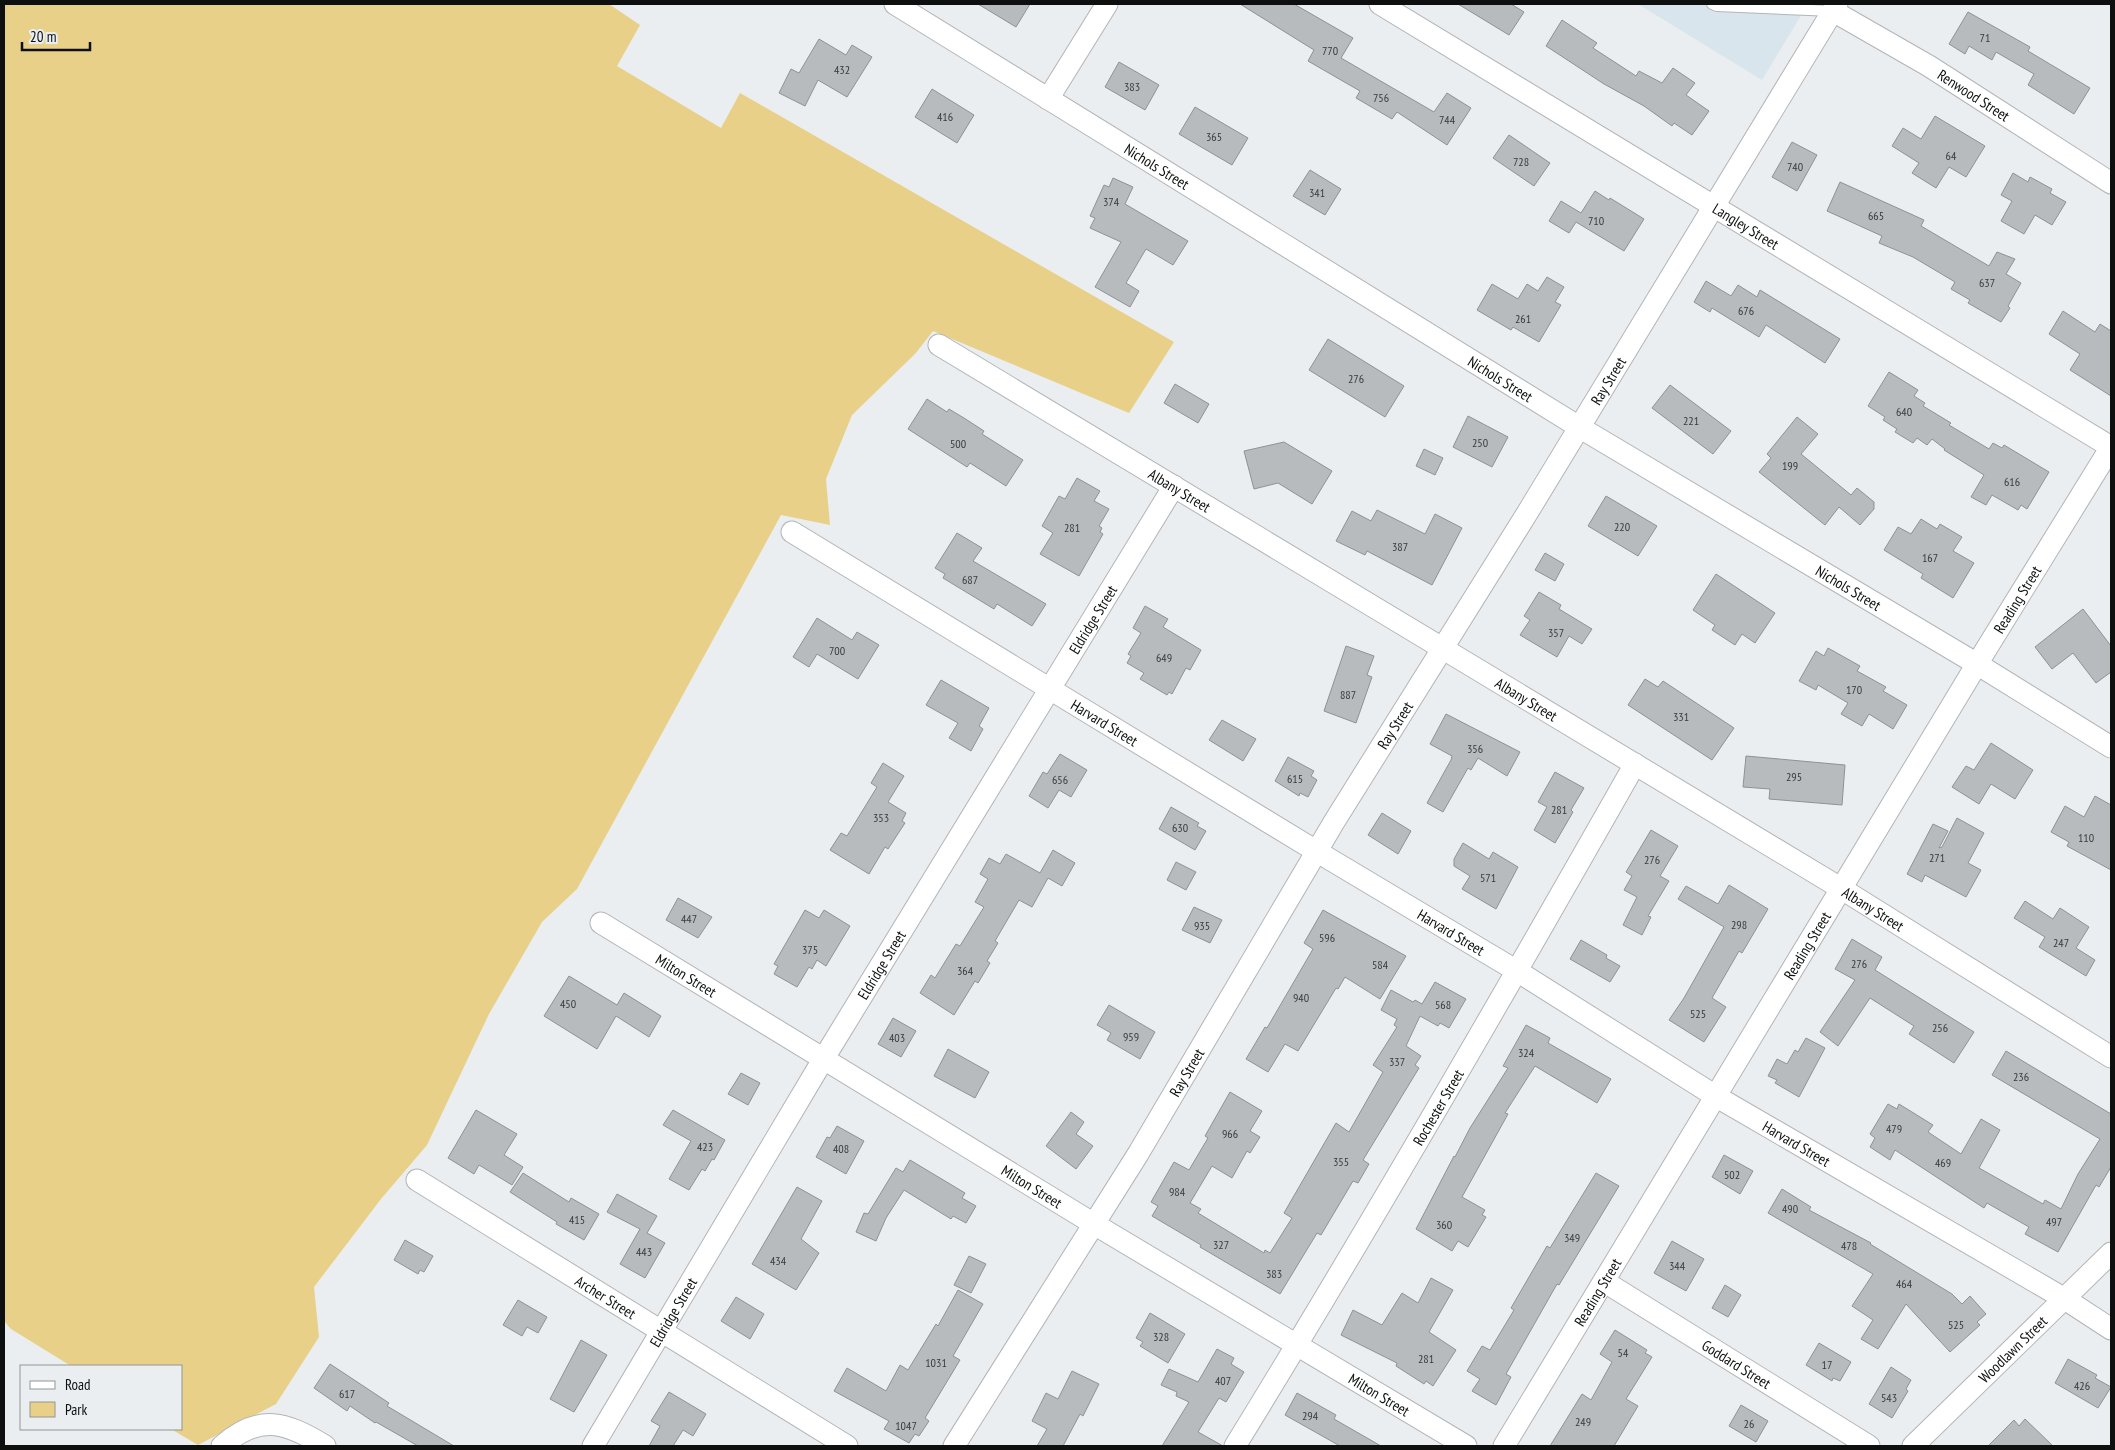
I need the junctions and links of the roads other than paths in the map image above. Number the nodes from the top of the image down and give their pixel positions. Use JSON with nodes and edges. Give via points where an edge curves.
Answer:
{"nodes":[{"id":1,"x":895,"y":4,"type":"edge"},
{"id":2,"x":1106,"y":4,"type":"edge"},
{"id":3,"x":1380,"y":4,"type":"edge"},
{"id":4,"x":1712,"y":4,"type":"edge"},
{"id":5,"x":1835,"y":7,"type":"edge"},
{"id":6,"x":1048,"y":99,"type":"junction"},
{"id":7,"x":2111,"y":183,"type":"edge"},
{"id":8,"x":1714,"y":205,"type":"junction"},
{"id":9,"x":939,"y":345,"type":"dead end"},
{"id":10,"x":1579,"y":427,"type":"junction"},
{"id":11,"x":2111,"y":447,"type":"edge"},
{"id":12,"x":1174,"y":486,"type":"junction"},
{"id":13,"x":792,"y":532,"type":"dead end"},
{"id":14,"x":1443,"y":648,"type":"junction"},
{"id":15,"x":1977,"y":664,"type":"junction"},
{"id":16,"x":1050,"y":688,"type":"junction"},
{"id":17,"x":2111,"y":747,"type":"edge"},
{"id":18,"x":1635,"y":764,"type":"junction"},
{"id":19,"x":1316,"y":851,"type":"junction"},
{"id":20,"x":1842,"y":889,"type":"junction"},
{"id":21,"x":601,"y":923,"type":"dead end"},
{"id":22,"x":1517,"y":971,"type":"junction"},
{"id":23,"x":2111,"y":1057,"type":"edge"},
{"id":24,"x":824,"y":1058,"type":"junction"},
{"id":25,"x":1717,"y":1097,"type":"junction"},
{"id":26,"x":417,"y":1180,"type":"dead end"},
{"id":27,"x":1094,"y":1224,"type":"junction"},
{"id":28,"x":2111,"y":1253,"type":"edge"},
{"id":29,"x":1605,"y":1282,"type":"junction"},
{"id":30,"x":2064,"y":1299,"type":"junction"},
{"id":31,"x":2111,"y":1329,"type":"edge"},
{"id":32,"x":662,"y":1330,"type":"junction"},
{"id":33,"x":1297,"y":1345,"type":"junction"},
{"id":34,"x":222,"y":1446,"type":"edge"},
{"id":35,"x":325,"y":1446,"type":"edge"},
{"id":36,"x":593,"y":1446,"type":"edge"},
{"id":37,"x":847,"y":1446,"type":"edge"},
{"id":38,"x":954,"y":1446,"type":"edge"},
{"id":39,"x":1235,"y":1446,"type":"edge"},
{"id":40,"x":1466,"y":1446,"type":"edge"},
{"id":41,"x":1504,"y":1446,"type":"edge"},
{"id":42,"x":1869,"y":1446,"type":"edge"},
{"id":43,"x":1914,"y":1446,"type":"edge"}],
"edges":[{"from":1,"to":6,"type":"street","name":"Nichols Street"},
{"from":2,"to":6,"type":"street"},
{"from":3,"to":8,"type":"street","name":"Langley Street"},
{"from":4,"to":5,"type":"lane"},
{"from":5,"to":7,"type":"street","name":"Renwood Street"},
{"from":5,"to":8,"type":"street","name":"Ray Street"},
{"from":6,"to":10,"type":"street","name":"Nichols Street"},
{"from":8,"to":10,"type":"street","name":"Ray Street"},
{"from":8,"to":11,"type":"street","name":"Langley Street"},
{"from":9,"to":12,"type":"street","name":"Albany Street"},
{"from":10,"to":14,"type":"street","name":"Ray Street"},
{"from":10,"to":15,"type":"street","name":"Nichols Street"},
{"from":11,"to":15,"type":"street","name":"Reading Street"},
{"from":12,"to":14,"type":"street","name":"Albany Street"},
{"from":12,"to":16,"type":"street","name":"Eldridge Street"},
{"from":13,"to":16,"type":"street","name":"Harvard Street"},
{"from":14,"to":18,"type":"street","name":"Albany Street"},
{"from":14,"to":19,"type":"street","name":"Ray Street"},
{"from":15,"to":17,"type":"street","name":"Nichols Street"},
{"from":15,"to":20,"type":"street","name":"Reading Street"},
{"from":16,"to":19,"type":"street","name":"Harvard Street"},
{"from":16,"to":24,"type":"street","name":"Eldridge Street"},
{"from":18,"to":20,"type":"street","name":"Albany Street"},
{"from":18,"to":22,"type":"street","name":"Rochester Street"},
{"from":19,"to":22,"type":"street","name":"Harvard Street"},
{"from":19,"to":27,"type":"street","name":"Ray Street"},
{"from":20,"to":23,"type":"street","name":"Albany Street"},
{"from":20,"to":25,"type":"street","name":"Reading Street"},
{"from":21,"to":24,"type":"street","name":"Milton Street"},
{"from":22,"to":25,"type":"street","name":"Harvard Street"},
{"from":22,"to":33,"type":"street","name":"Rochester Street"},
{"from":24,"to":27,"type":"street","name":"Milton Street"},
{"from":24,"to":32,"type":"street","name":"Eldridge Street"},
{"from":25,"to":29,"type":"street","name":"Reading Street"},
{"from":25,"to":30,"type":"street","name":"Harvard Street"},
{"from":26,"to":32,"type":"street","name":"Archer Street"},
{"from":27,"to":33,"type":"street","name":"Milton Street"},
{"from":27,"to":38,"type":"street","name":"Ray Street"},
{"from":28,"to":30,"type":"street","name":"Woodlawn Street"},
{"from":29,"to":41,"type":"street","name":"Reading Street"},
{"from":29,"to":42,"type":"street","name":"Goddard Street"},
{"from":30,"to":31,"type":"street","name":"Harvard Street"},
{"from":30,"to":43,"type":"street","name":"Woodlawn Street"},
{"from":32,"to":36,"type":"street","name":"Eldridge Street"},
{"from":32,"to":37,"type":"street","name":"Archer Street"},
{"from":33,"to":39,"type":"street","name":"Rochester Street"},
{"from":33,"to":40,"type":"street","name":"Milton Street"},
{"from":34,"to":35,"type":"street","via":[[241,1431],[267,1424],[295,1429]]}]}
